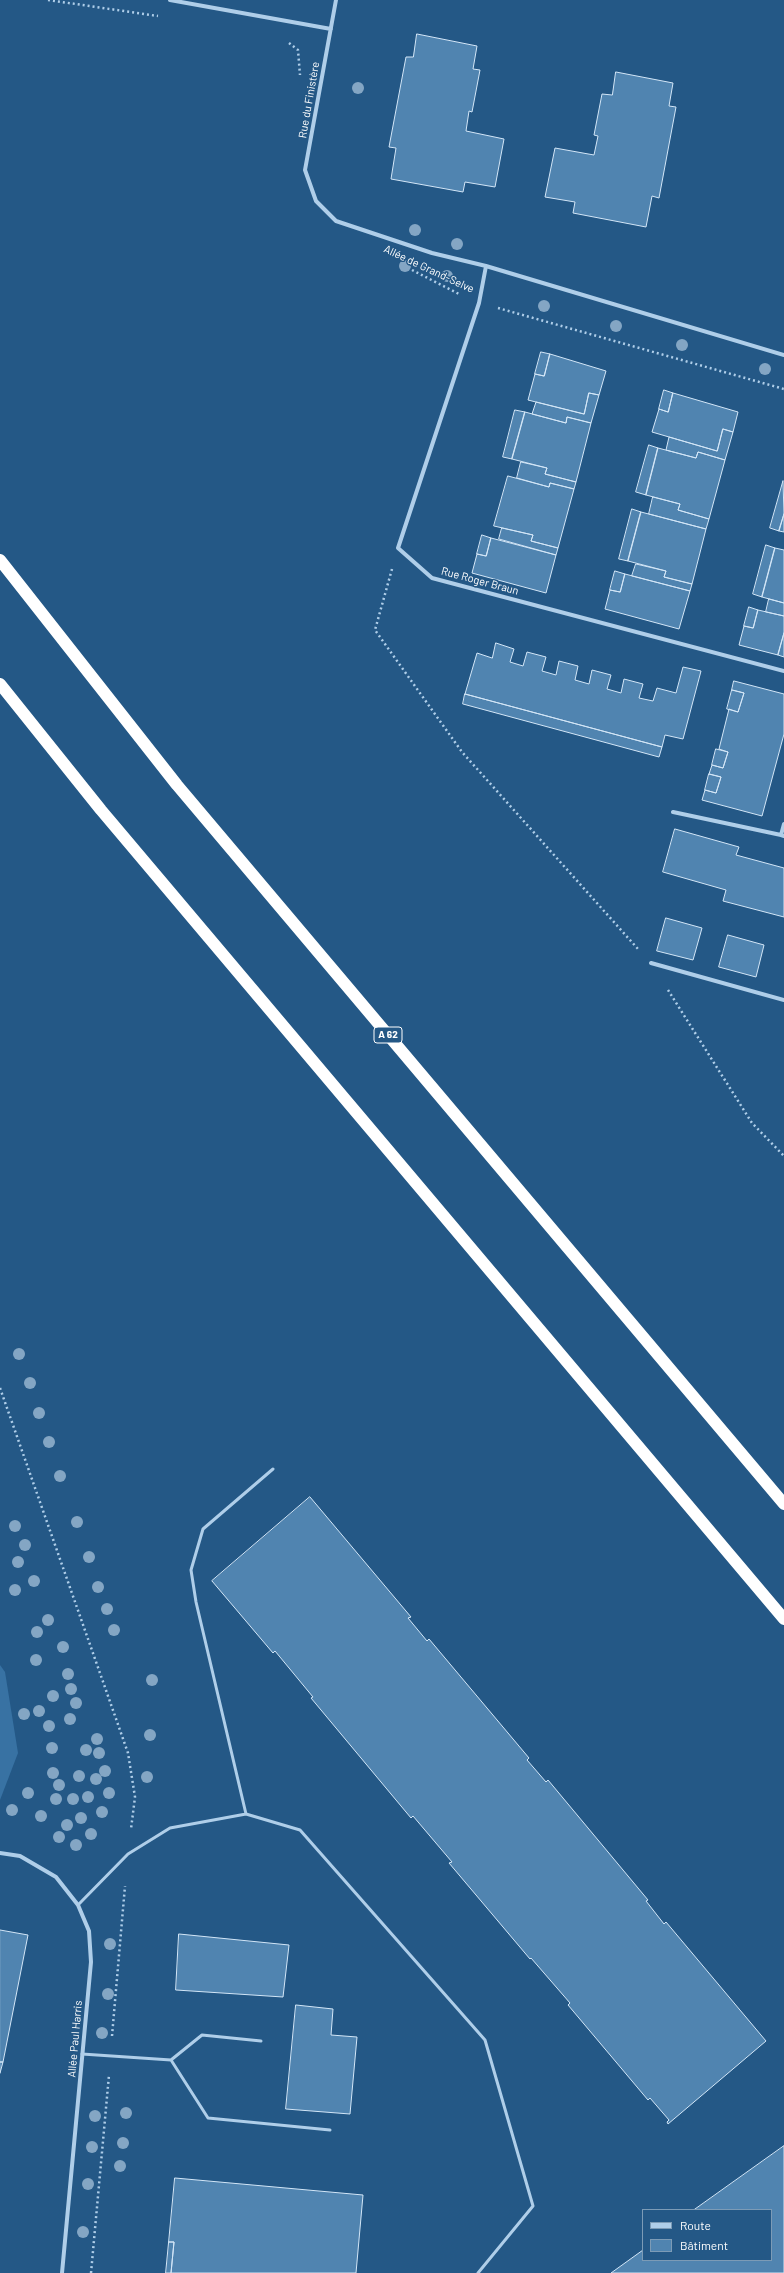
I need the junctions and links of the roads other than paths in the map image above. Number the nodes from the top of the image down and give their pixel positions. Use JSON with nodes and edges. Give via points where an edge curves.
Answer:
{"nodes":[{"id":1,"x":170,"y":0,"type":"edge"},
{"id":2,"x":336,"y":0,"type":"edge"},
{"id":3,"x":331,"y":29,"type":"junction"},
{"id":4,"x":316,"y":202,"type":"joint"},
{"id":5,"x":486,"y":266,"type":"junction"},
{"id":6,"x":784,"y":354,"type":"edge"},
{"id":7,"x":0,"y":560,"type":"edge"},
{"id":8,"x":784,"y":671,"type":"edge"},
{"id":9,"x":0,"y":684,"type":"edge"},
{"id":10,"x":673,"y":812,"type":"dead end"},
{"id":11,"x":784,"y":824,"type":"edge"},
{"id":12,"x":782,"y":836,"type":"edge"},
{"id":13,"x":651,"y":963,"type":"road end"},
{"id":14,"x":784,"y":1000,"type":"edge"},
{"id":15,"x":273,"y":1469,"type":"dead end"},
{"id":16,"x":784,"y":1504,"type":"edge"},
{"id":17,"x":784,"y":1619,"type":"edge"},
{"id":18,"x":246,"y":1814,"type":"junction"},
{"id":19,"x":0,"y":1853,"type":"edge"},
{"id":20,"x":78,"y":1905,"type":"junction"},
{"id":21,"x":261,"y":2041,"type":"dead end"},
{"id":22,"x":82,"y":2054,"type":"junction"},
{"id":23,"x":171,"y":2060,"type":"junction"},
{"id":24,"x":330,"y":2130,"type":"dead end"},
{"id":25,"x":62,"y":2273,"type":"edge"},
{"id":26,"x":478,"y":2273,"type":"edge"}],
"edges":[{"from":1,"to":3,"type":"street"},
{"from":2,"to":3,"type":"street","name":"Rue du Finistère"},
{"from":3,"to":4,"type":"street","name":"Rue du Finistère","via":[[305,170]]},
{"from":4,"to":5,"type":"street","name":"Allée de Grand-Selve","via":[[336,221],[432,253]]},
{"from":5,"to":6,"type":"street","name":"Allée de Grand-Selve"},
{"from":5,"to":8,"type":"street","name":"Rue Roger Braun","via":[[479,302],[398,548],[432,578]]},
{"from":7,"to":16,"type":"highway","number":"A 62","via":[[177,785]]},
{"from":9,"to":17,"type":"highway","via":[[142,859]]},
{"from":10,"to":12,"type":"street"},
{"from":11,"to":12,"type":"street"},
{"from":13,"to":14,"type":"street"},
{"from":15,"to":18,"type":"lane","via":[[203,1529],[191,1570],[196,1602]]},
{"from":18,"to":20,"type":"lane","via":[[170,1828],[128,1854]]},
{"from":18,"to":26,"type":"lane","via":[[300,1830],[485,2040],[533,2206]]},
{"from":19,"to":20,"type":"street","name":"Allée Paul Harris","via":[[20,1856],[56,1877]]},
{"from":20,"to":22,"type":"street","name":"Allée Paul Harris","via":[[89,1931],[91,1962]]},
{"from":21,"to":23,"type":"lane","via":[[202,2035]]},
{"from":22,"to":23,"type":"lane"},
{"from":22,"to":25,"type":"street","name":"Allée Paul Harris"},
{"from":23,"to":24,"type":"lane","via":[[208,2118]]}]}
